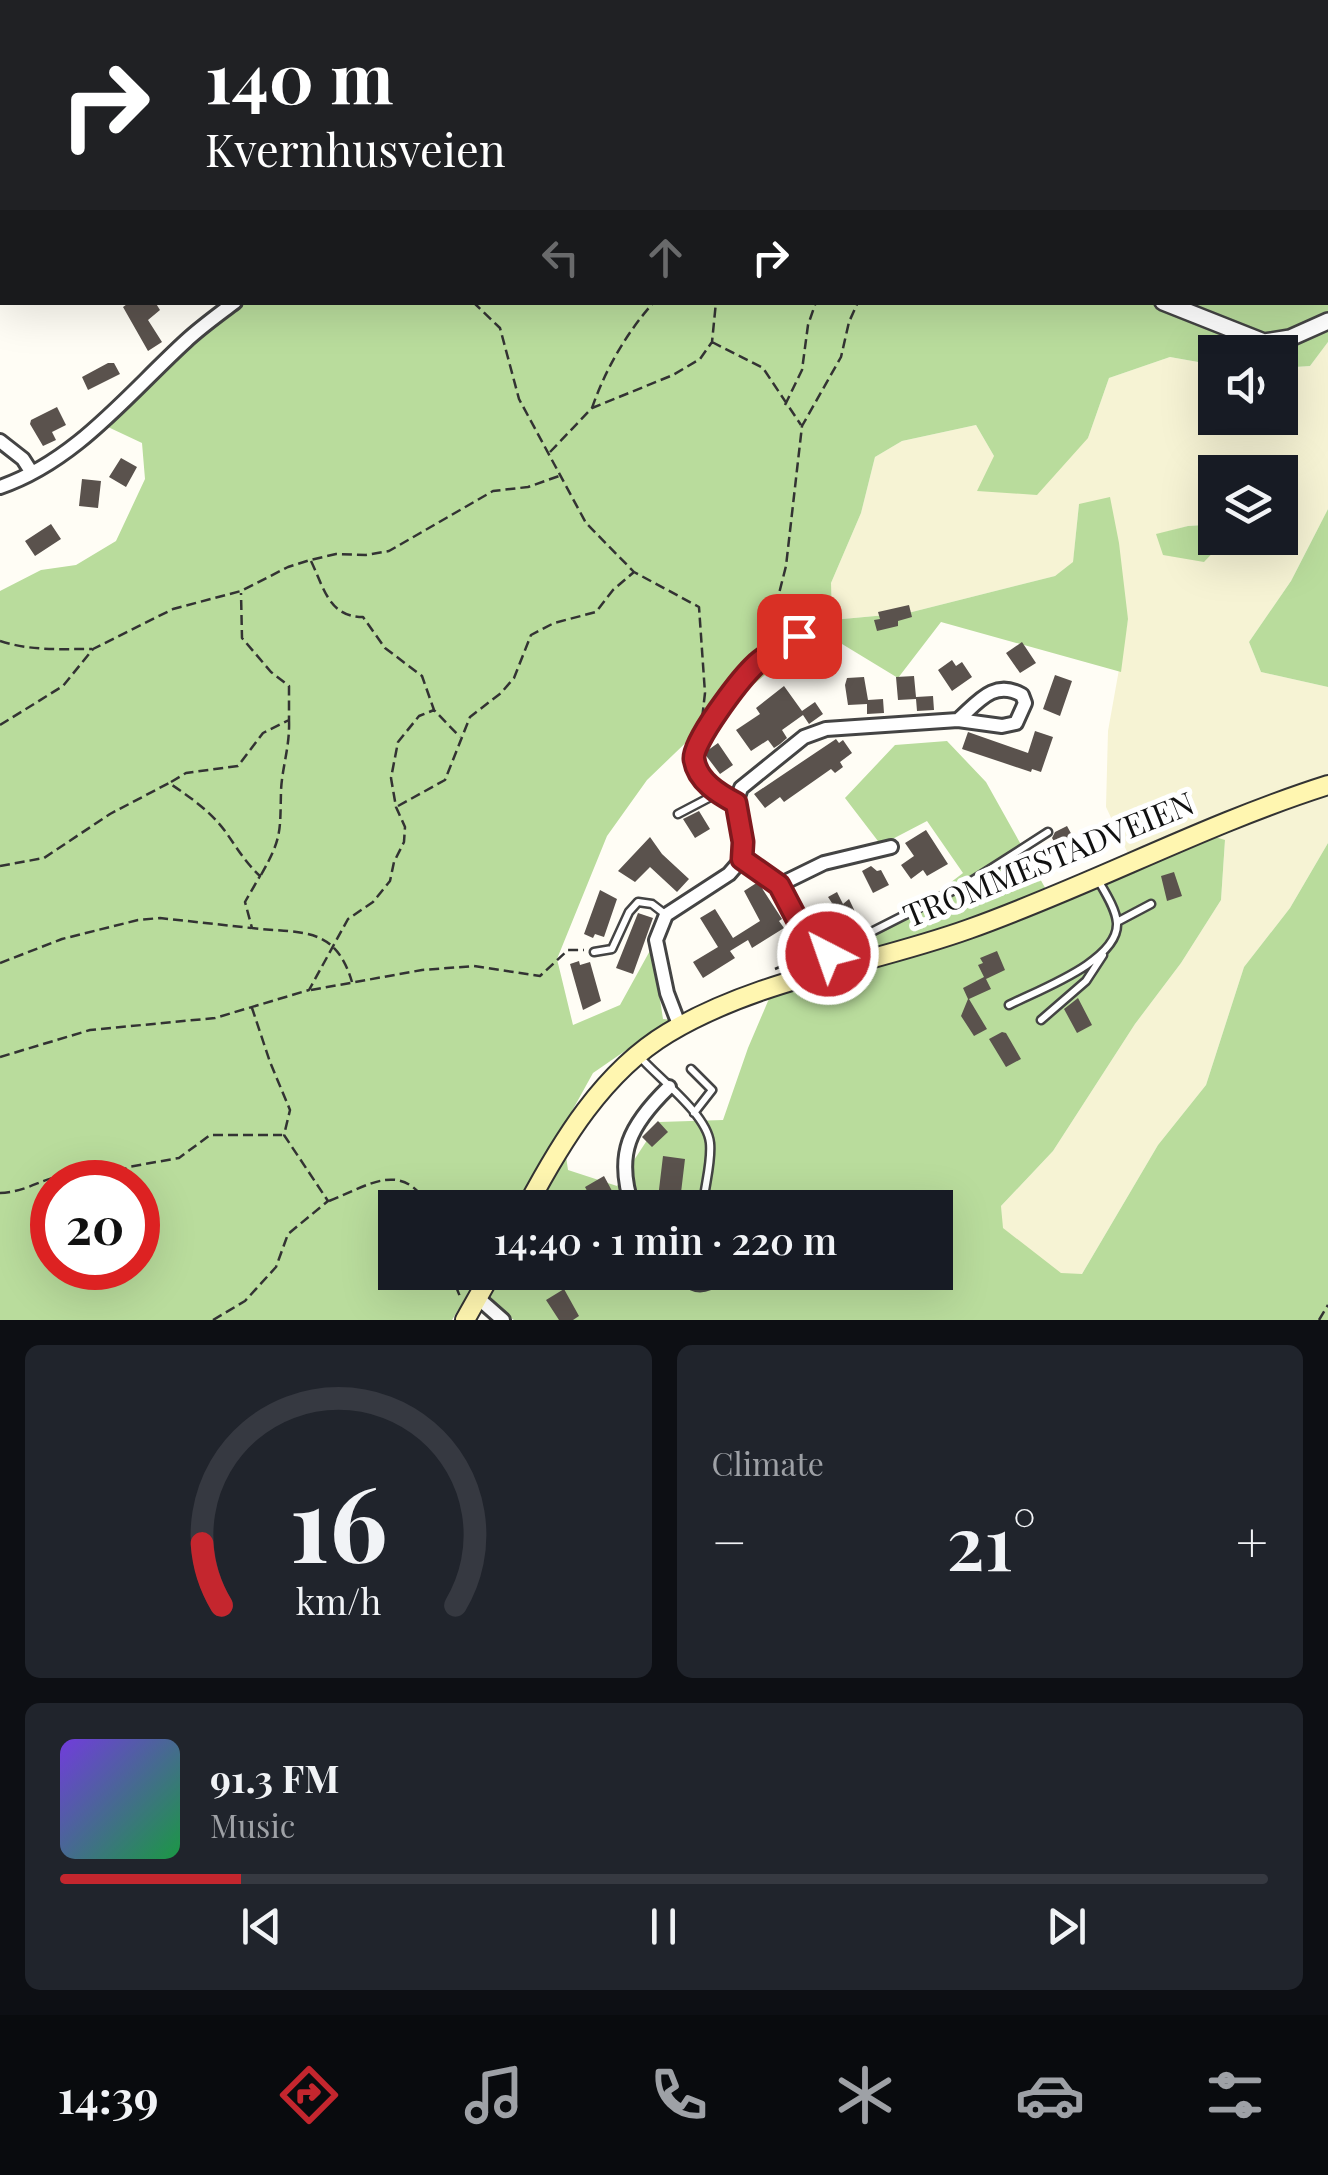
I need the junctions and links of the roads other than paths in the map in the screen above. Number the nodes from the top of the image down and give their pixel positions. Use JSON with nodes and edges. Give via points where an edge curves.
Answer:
{"nodes":[{"id":1,"x":230,"y":305,"type":"edge"},
{"id":2,"x":1171,"y":305,"type":"edge"},
{"id":3,"x":1328,"y":321,"type":"edge"},
{"id":4,"x":0,"y":441,"type":"edge"},
{"id":5,"x":32,"y":473,"type":"junction"},
{"id":6,"x":0,"y":488,"type":"edge"},
{"id":7,"x":821,"y":624,"type":"dead end"},
{"id":8,"x":958,"y":720,"type":"junction"},
{"id":9,"x":1328,"y":786,"type":"edge"},
{"id":10,"x":718,"y":793,"type":"junction"},
{"id":11,"x":736,"y":803,"type":"junction"},
{"id":12,"x":678,"y":814,"type":"dead end"},
{"id":13,"x":1048,"y":832,"type":"dead end"},
{"id":14,"x":890,"y":847,"type":"dead end"},
{"id":15,"x":742,"y":859,"type":"junction"},
{"id":16,"x":1097,"y":879,"type":"junction"},
{"id":17,"x":779,"y":885,"type":"junction"},
{"id":18,"x":1151,"y":904,"type":"dead end"},
{"id":19,"x":666,"y":915,"type":"junction"},
{"id":20,"x":1117,"y":922,"type":"junction"},
{"id":21,"x":594,"y":952,"type":"dead end"},
{"id":22,"x":1104,"y":954,"type":"junction"},
{"id":23,"x":1009,"y":1005,"type":"dead end"},
{"id":24,"x":1041,"y":1020,"type":"dead end"},
{"id":25,"x":680,"y":1027,"type":"junction"},
{"id":26,"x":638,"y":1055,"type":"junction"},
{"id":27,"x":691,"y":1069,"type":"dead end"},
{"id":28,"x":669,"y":1088,"type":"junction"},
{"id":29,"x":694,"y":1113,"type":"junction"},
{"id":30,"x":537,"y":1190,"type":"edge"},
{"id":31,"x":626,"y":1190,"type":"edge"},
{"id":32,"x":704,"y":1190,"type":"edge"},
{"id":33,"x":471,"y":1310,"type":"edge"},
{"id":34,"x":503,"y":1320,"type":"edge"}],
"edges":[{"from":1,"to":5,"type":"street","via":[[92,430]]},
{"from":2,"to":3,"type":"street","via":[[1264,342]]},
{"from":4,"to":5,"type":"street"},
{"from":5,"to":6,"type":"street"},
{"from":7,"to":10,"type":"lane","via":[[752,668],[702,736],[695,766]]},
{"from":8,"to":8,"type":"street","via":[[1016,723],[1022,695],[997,689]]},
{"from":8,"to":11,"type":"street","via":[[826,729],[804,737],[741,788]]},
{"from":9,"to":16,"type":"main road","name":"TROMMESTADVEIEN","via":[[1235,818]]},
{"from":10,"to":11,"type":"lane"},
{"from":10,"to":12,"type":"lane"},
{"from":11,"to":15,"type":"street"},
{"from":13,"to":17,"type":"lane","via":[[970,882],[828,954],[812,948]]},
{"from":14,"to":17,"type":"street","via":[[824,864]]},
{"from":15,"to":17,"type":"street"},
{"from":15,"to":19,"type":"street"},
{"from":16,"to":20,"type":"lane"},
{"from":16,"to":25,"type":"main road","name":"TROMMESTADVEIEN","via":[[931,943],[758,991]]},
{"from":18,"to":20,"type":"lane"},
{"from":19,"to":21,"type":"lane","via":[[638,902],[612,950]]},
{"from":19,"to":25,"type":"street","via":[[656,940],[658,960]]},
{"from":20,"to":22,"type":"lane"},
{"from":22,"to":23,"type":"lane"},
{"from":22,"to":24,"type":"lane","via":[[1086,981]]},
{"from":25,"to":26,"type":"main road","name":"TROMMESTADVEIEN"},
{"from":26,"to":28,"type":"lane"},
{"from":26,"to":30,"type":"main road","name":"TROMMESTADVEIEN","via":[[577,1122]]},
{"from":27,"to":29,"type":"lane","via":[[712,1090]]},
{"from":28,"to":29,"type":"lane"},
{"from":28,"to":31,"type":"street","via":[[630,1134]]},
{"from":29,"to":32,"type":"lane","via":[[710,1144]]},
{"from":33,"to":34,"type":"street"}]}
